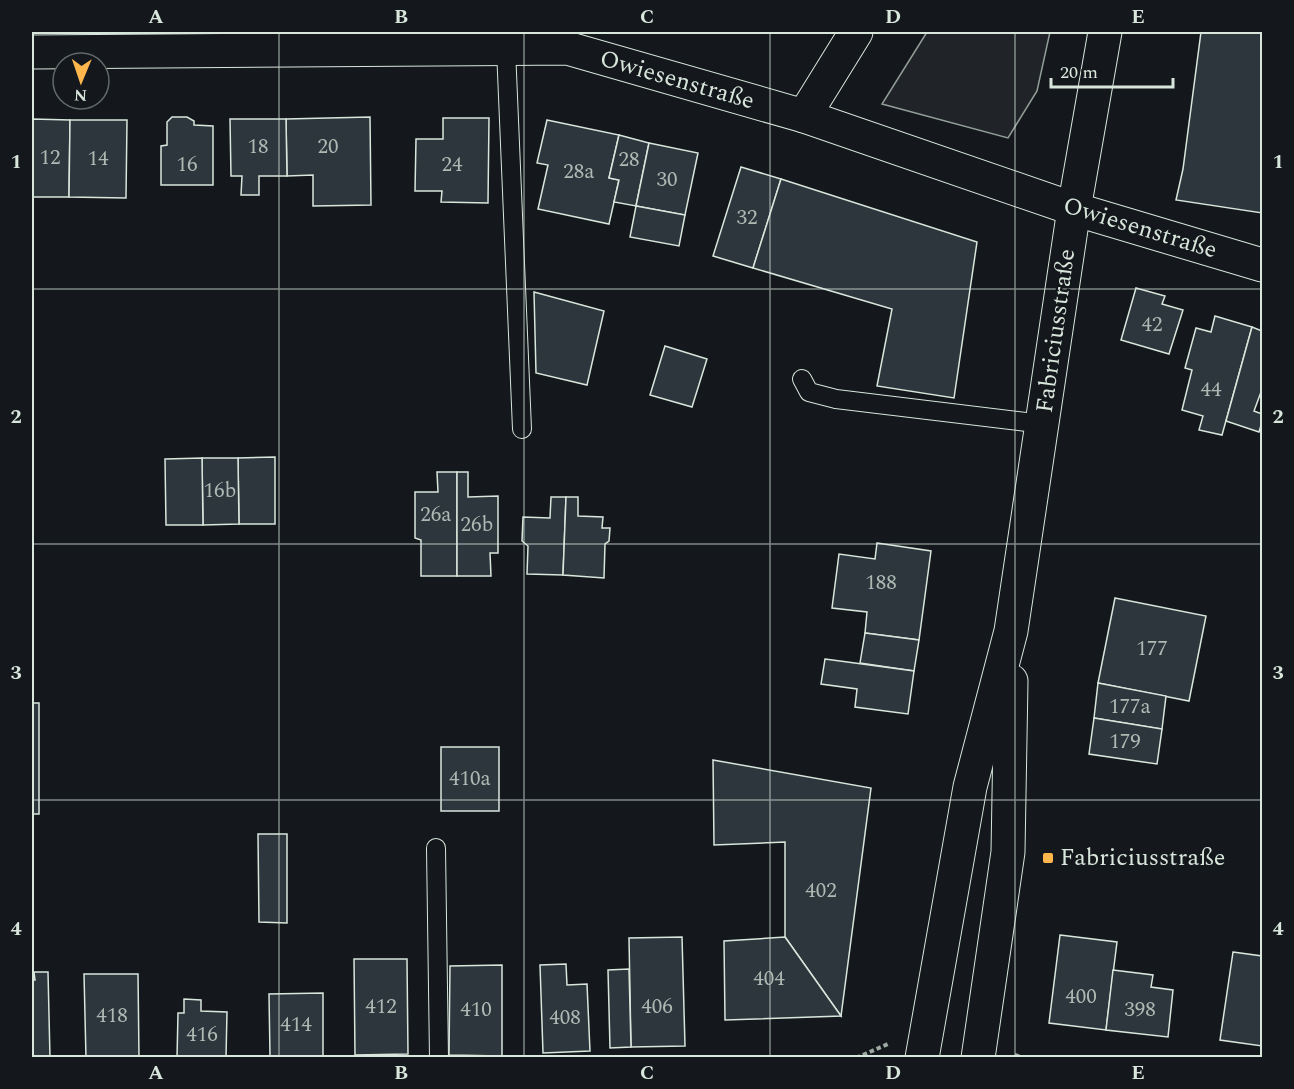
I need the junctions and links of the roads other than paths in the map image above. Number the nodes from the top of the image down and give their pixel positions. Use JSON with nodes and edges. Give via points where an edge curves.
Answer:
{"nodes":[{"id":1,"x":855,"y":32,"type":"edge"},
{"id":2,"x":1105,"y":32,"type":"edge"},
{"id":3,"x":506,"y":49,"type":"junction"},
{"id":4,"x":32,"y":51,"type":"edge"},
{"id":5,"x":804,"y":116,"type":"junction"},
{"id":6,"x":1074,"y":209,"type":"junction"},
{"id":7,"x":1263,"y":265,"type":"edge"},
{"id":8,"x":802,"y":379,"type":"dead end"},
{"id":9,"x":1042,"y":424,"type":"junction"},
{"id":10,"x":522,"y":429,"type":"dead end"},
{"id":11,"x":1011,"y":631,"type":"junction"},
{"id":12,"x":436,"y":848,"type":"dead end"},
{"id":13,"x":439,"y":1058,"type":"edge"},
{"id":14,"x":922,"y":1058,"type":"edge"},
{"id":15,"x":978,"y":1058,"type":"edge"}],
"edges":[{"from":1,"to":5,"type":"street"},
{"from":2,"to":6,"type":"street","name":"Fabriciusstraße"},
{"from":3,"to":4,"type":"street","name":"Owiesenstraße"},
{"from":3,"to":5,"type":"street","name":"Owiesenstraße","via":[[567,48]]},
{"from":3,"to":10,"type":"lane"},
{"from":5,"to":6,"type":"street","name":"Owiesenstraße"},
{"from":6,"to":7,"type":"street","name":"Owiesenstraße"},
{"from":6,"to":9,"type":"street","name":"Fabriciusstraße"},
{"from":8,"to":9,"type":"lane","via":[[809,392],[836,399]]},
{"from":9,"to":11,"type":"street","name":"Fabriciusstraße"},
{"from":11,"to":14,"type":"street","name":"Fabriciusstraße","via":[[970,787]]},
{"from":11,"to":15,"type":"street","name":"Fabriciusstraße","via":[[1008,852]]},
{"from":12,"to":13,"type":"lane"}]}
